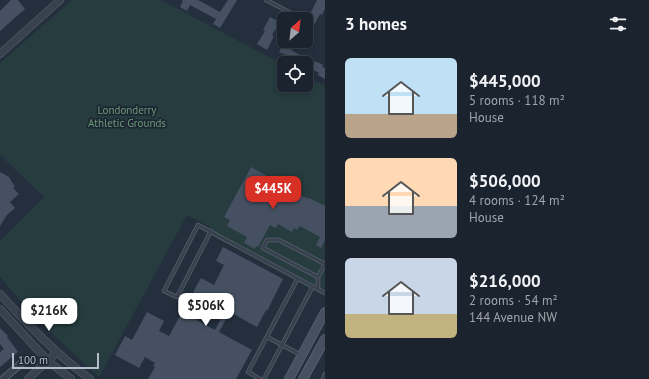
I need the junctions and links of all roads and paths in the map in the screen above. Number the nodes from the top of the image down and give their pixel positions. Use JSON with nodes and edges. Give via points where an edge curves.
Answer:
{"nodes":[{"id":1,"x":59,"y":0,"type":"edge"},
{"id":2,"x":266,"y":0,"type":"edge"},
{"id":3,"x":289,"y":12,"type":"dead end"},
{"id":4,"x":0,"y":54,"type":"edge"},
{"id":5,"x":211,"y":232,"type":"junction"},
{"id":6,"x":263,"y":248,"type":"junction"},
{"id":7,"x":258,"y":256,"type":"junction"},
{"id":8,"x":325,"y":264,"type":"edge"},
{"id":9,"x":318,"y":277,"type":"junction"},
{"id":10,"x":298,"y":278,"type":"junction"},
{"id":11,"x":313,"y":286,"type":"junction"},
{"id":12,"x":318,"y":289,"type":"junction"},
{"id":13,"x":325,"y":293,"type":"edge"},
{"id":14,"x":0,"y":294,"type":"edge"},
{"id":15,"x":0,"y":309,"type":"edge"},
{"id":16,"x":325,"y":312,"type":"edge"},
{"id":17,"x":267,"y":337,"type":"junction"},
{"id":18,"x":325,"y":339,"type":"edge"},
{"id":19,"x":282,"y":345,"type":"junction"},
{"id":20,"x":57,"y":352,"type":"junction"},
{"id":21,"x":302,"y":356,"type":"junction"},
{"id":22,"x":24,"y":361,"type":"dead end"},
{"id":23,"x":48,"y":361,"type":"junction"},
{"id":24,"x":325,"y":374,"type":"edge"},
{"id":25,"x":2,"y":377,"type":"edge"},
{"id":26,"x":28,"y":379,"type":"edge"},
{"id":27,"x":71,"y":379,"type":"edge"},
{"id":28,"x":90,"y":379,"type":"edge"},
{"id":29,"x":260,"y":379,"type":"edge"},
{"id":30,"x":264,"y":379,"type":"edge"},
{"id":31,"x":289,"y":379,"type":"edge"},
{"id":32,"x":303,"y":379,"type":"edge"},
{"id":33,"x":322,"y":379,"type":"edge"}],
"edges":[{"from":1,"to":4,"type":"street"},
{"from":2,"to":3,"type":"lane"},
{"from":5,"to":5,"type":"lane","via":[[177,297],[164,291],[198,224]]},
{"from":5,"to":7,"type":"lane"},
{"from":6,"to":7,"type":"lane"},
{"from":6,"to":8,"type":"lane","via":[[267,240],[279,240]]},
{"from":6,"to":9,"type":"lane"},
{"from":7,"to":10,"type":"lane"},
{"from":8,"to":9,"type":"lane"},
{"from":9,"to":12,"type":"lane"},
{"from":10,"to":11,"type":"lane"},
{"from":10,"to":17,"type":"lane"},
{"from":11,"to":12,"type":"lane"},
{"from":11,"to":19,"type":"lane"},
{"from":12,"to":13,"type":"lane"},
{"from":14,"to":20,"type":"street"},
{"from":15,"to":23,"type":"street"},
{"from":16,"to":21,"type":"main road"},
{"from":17,"to":19,"type":"lane"},
{"from":17,"to":29,"type":"lane","via":[[248,372]]},
{"from":18,"to":32,"type":"main road"},
{"from":19,"to":21,"type":"lane"},
{"from":19,"to":30,"type":"lane"},
{"from":20,"to":23,"type":"street"},
{"from":20,"to":28,"type":"street"},
{"from":21,"to":31,"type":"main road"},
{"from":22,"to":25,"type":"street"},
{"from":23,"to":26,"type":"street"},
{"from":23,"to":27,"type":"street"},
{"from":24,"to":33,"type":"lane"}]}
